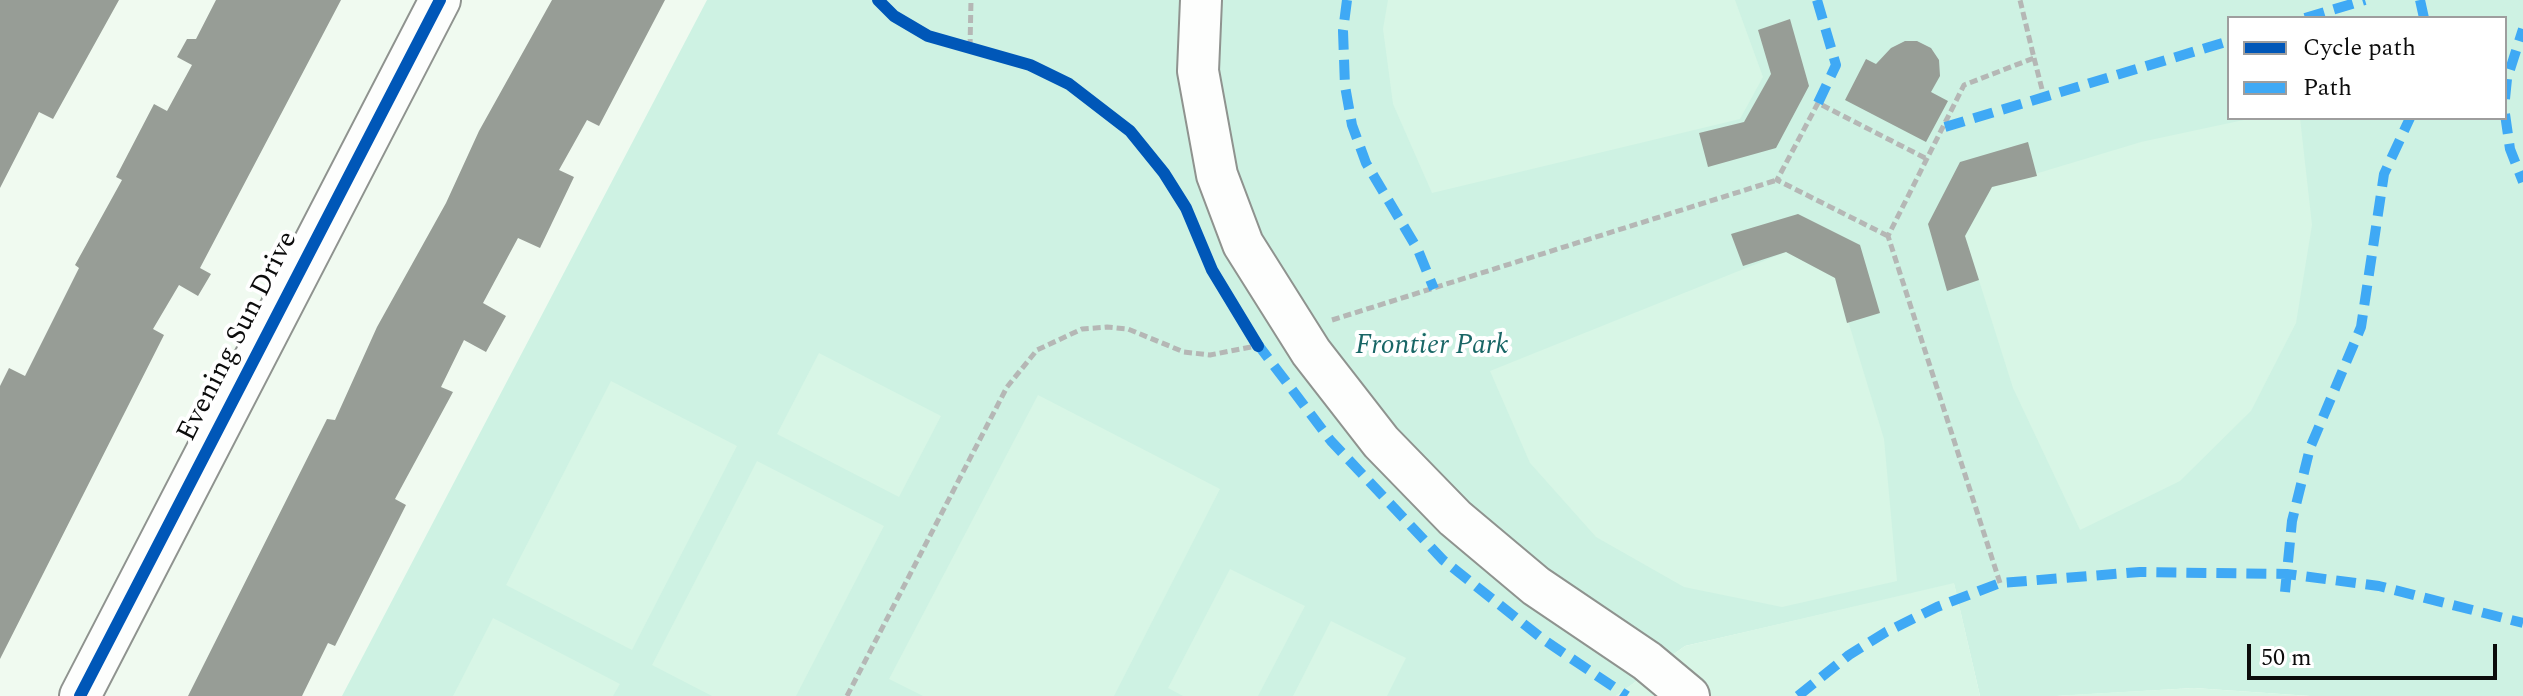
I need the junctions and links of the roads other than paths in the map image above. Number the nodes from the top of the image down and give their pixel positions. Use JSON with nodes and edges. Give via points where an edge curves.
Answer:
{"nodes":[{"id":1,"x":440,"y":0,"type":"edge"},
{"id":2,"x":1201,"y":0,"type":"edge"},
{"id":3,"x":80,"y":696,"type":"edge"},
{"id":4,"x":1689,"y":696,"type":"edge"}],
"edges":[{"from":1,"to":3,"type":"street","name":"Evening Sun Drive"},
{"from":2,"to":4,"type":"street","via":[[1198,71],[1217,175],[1243,244],[1311,352],[1381,442],[1455,518],[1536,586]]}]}
